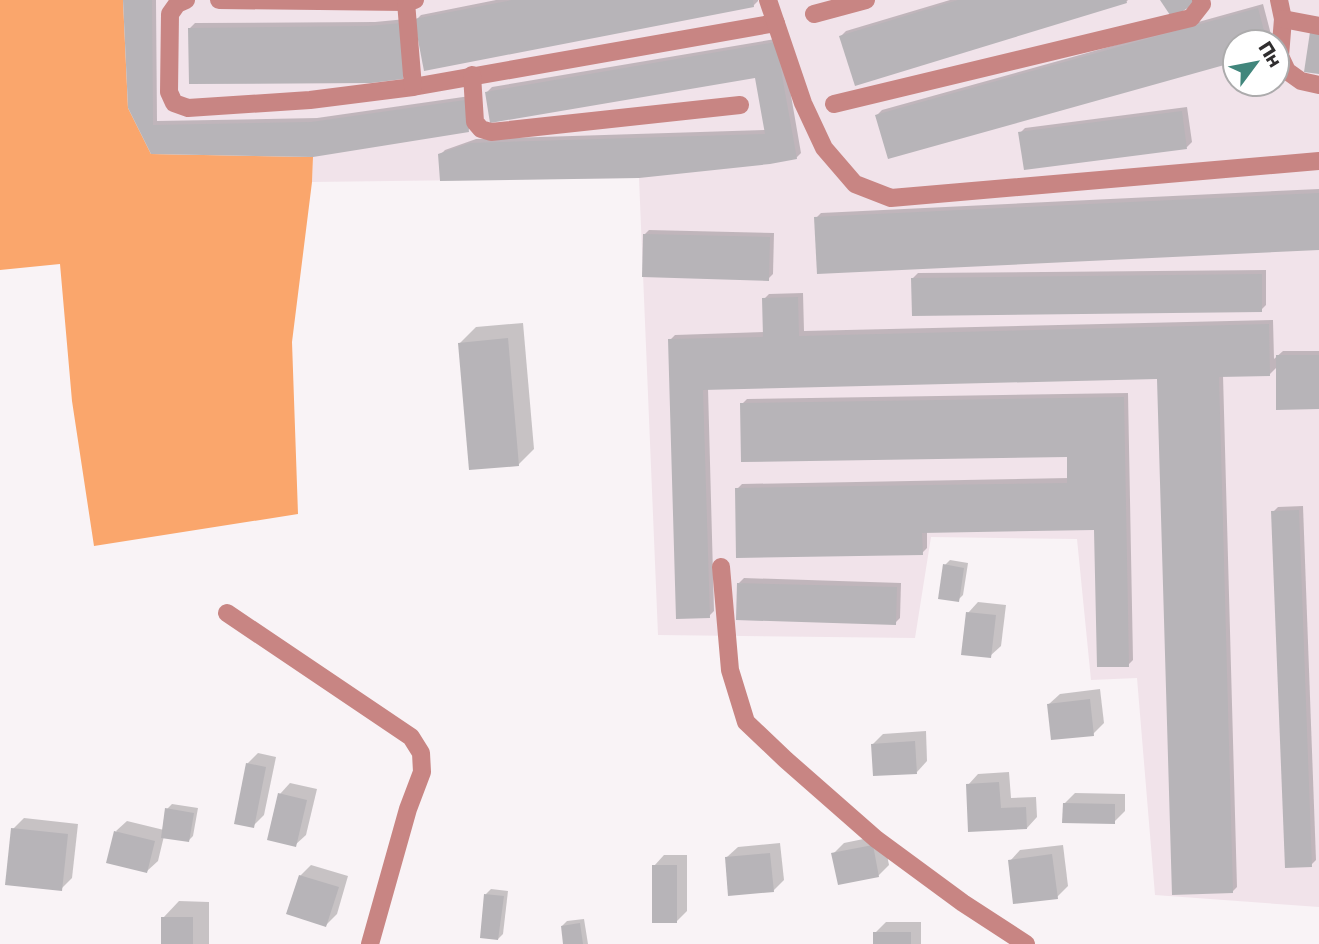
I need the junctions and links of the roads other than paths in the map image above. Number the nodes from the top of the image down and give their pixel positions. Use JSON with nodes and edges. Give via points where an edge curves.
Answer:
{"nodes":[{"id":1,"x":186,"y":0,"type":"edge"},
{"id":2,"x":219,"y":0,"type":"edge"},
{"id":3,"x":768,"y":0,"type":"edge"},
{"id":4,"x":866,"y":0,"type":"edge"},
{"id":5,"x":1201,"y":0,"type":"edge"},
{"id":6,"x":1279,"y":0,"type":"edge"},
{"id":7,"x":410,"y":1,"type":"edge"},
{"id":8,"x":814,"y":14,"type":"dead end"},
{"id":9,"x":1283,"y":19,"type":"junction"},
{"id":10,"x":776,"y":23,"type":"junction"},
{"id":11,"x":1319,"y":26,"type":"edge"},
{"id":12,"x":472,"y":75,"type":"junction"},
{"id":13,"x":1319,"y":85,"type":"edge"},
{"id":14,"x":413,"y":87,"type":"junction"},
{"id":15,"x":834,"y":104,"type":"dead end"},
{"id":16,"x":740,"y":105,"type":"dead end"},
{"id":17,"x":1319,"y":161,"type":"edge"},
{"id":18,"x":721,"y":567,"type":"dead end"},
{"id":19,"x":227,"y":613,"type":"dead end"},
{"id":20,"x":370,"y":944,"type":"edge"},
{"id":21,"x":1027,"y":944,"type":"edge"}],
"edges":[{"from":1,"to":14,"type":"lane","via":[[170,14],[169,92],[174,103],[188,108],[310,100]]},
{"from":2,"to":7,"type":"lane"},
{"from":3,"to":10,"type":"lane"},
{"from":4,"to":8,"type":"lane"},
{"from":5,"to":15,"type":"lane","via":[[1191,18]]},
{"from":6,"to":9,"type":"lane"},
{"from":7,"to":14,"type":"lane"},
{"from":9,"to":11,"type":"lane"},
{"from":9,"to":13,"type":"lane","via":[[1280,56],[1287,71],[1301,81]]},
{"from":10,"to":12,"type":"lane"},
{"from":10,"to":17,"type":"lane","via":[[824,148],[855,184],[891,198]]},
{"from":12,"to":14,"type":"lane"},
{"from":12,"to":16,"type":"lane","via":[[475,122],[491,132]]},
{"from":18,"to":21,"type":"lane","via":[[730,670],[746,722],[876,839]]},
{"from":19,"to":20,"type":"lane","via":[[411,737],[421,753],[422,772]]}]}
